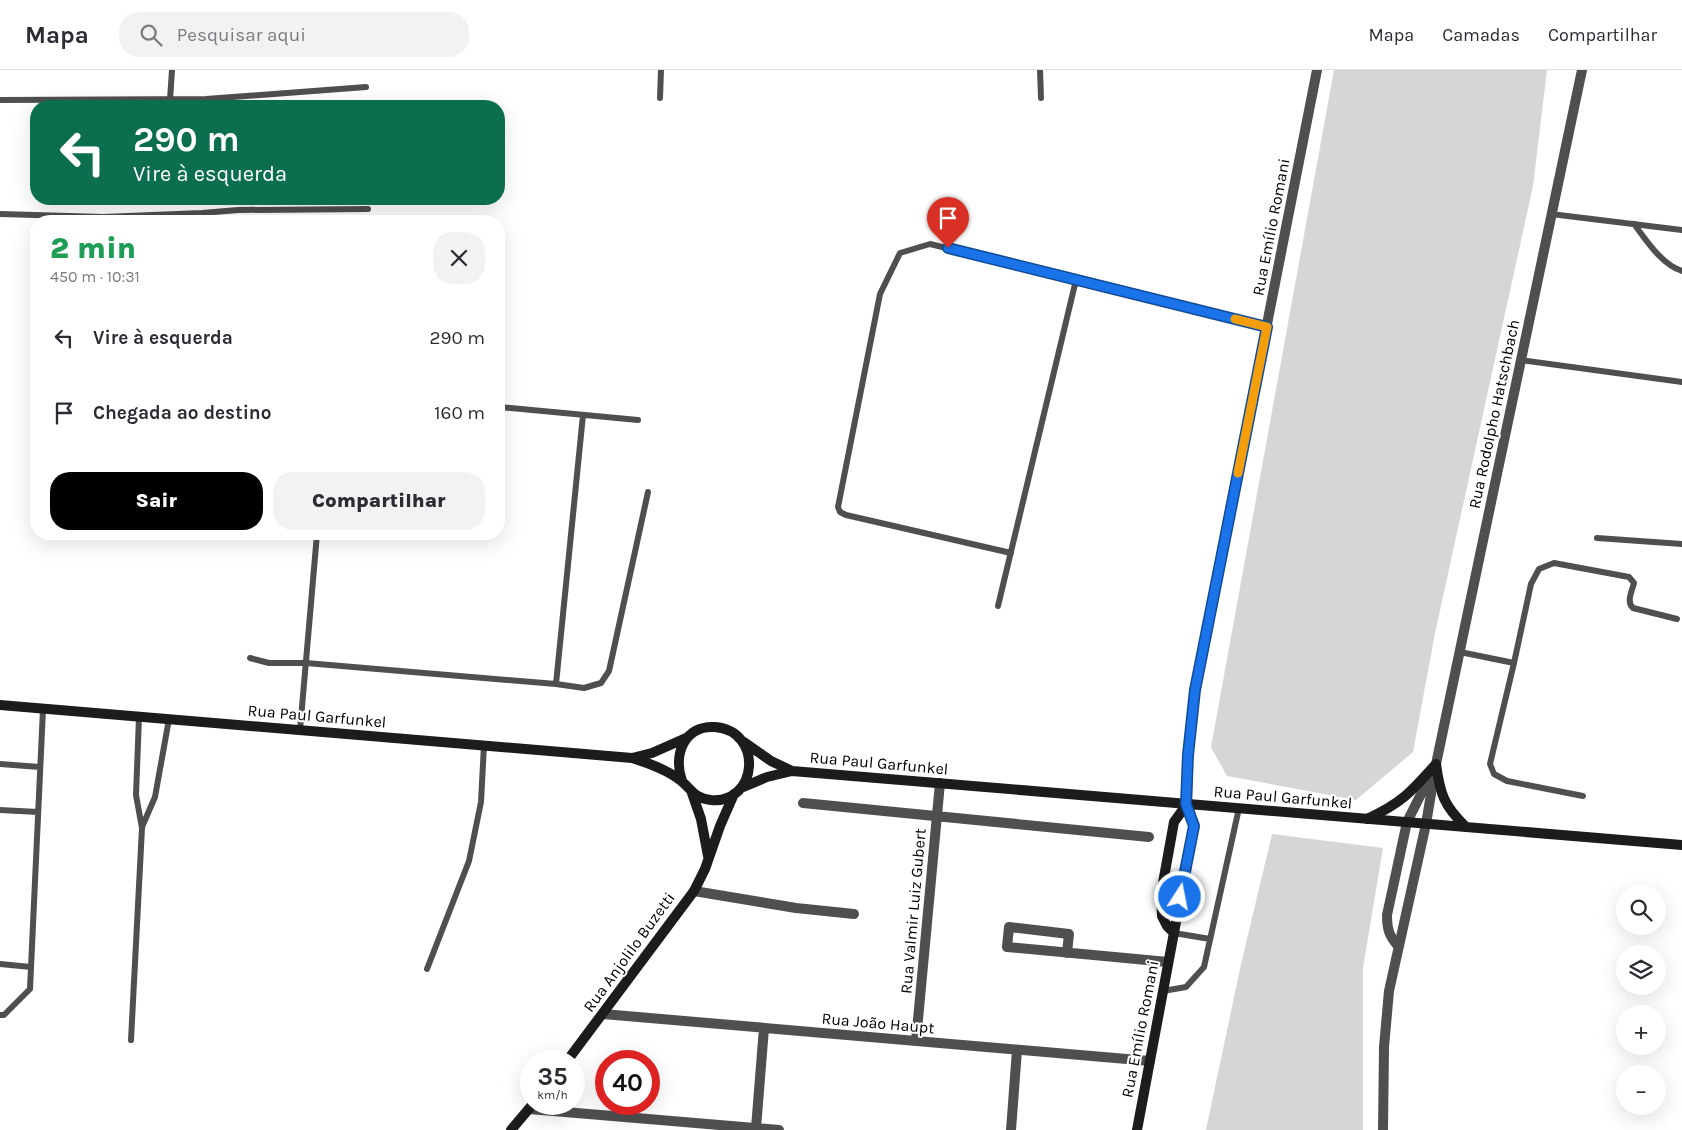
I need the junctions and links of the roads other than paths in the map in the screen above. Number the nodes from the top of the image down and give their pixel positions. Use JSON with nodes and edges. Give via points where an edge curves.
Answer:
{"nodes":[{"id":1,"x":172,"y":70,"type":"edge"},
{"id":2,"x":661,"y":70,"type":"edge"},
{"id":3,"x":1040,"y":70,"type":"edge"},
{"id":4,"x":1317,"y":70,"type":"edge"},
{"id":5,"x":1582,"y":70,"type":"edge"},
{"id":6,"x":366,"y":87,"type":"dead end"},
{"id":7,"x":660,"y":98,"type":"dead end"},
{"id":8,"x":1041,"y":98,"type":"dead end"},
{"id":9,"x":0,"y":100,"type":"edge"},
{"id":10,"x":170,"y":100,"type":"junction"},
{"id":11,"x":368,"y":209,"type":"dead end"},
{"id":12,"x":0,"y":214,"type":"edge"},
{"id":13,"x":1552,"y":214,"type":"junction"},
{"id":14,"x":34,"y":215,"type":"edge"},
{"id":15,"x":169,"y":215,"type":"edge"},
{"id":16,"x":1634,"y":224,"type":"junction"},
{"id":17,"x":1682,"y":230,"type":"edge"},
{"id":18,"x":1682,"y":271,"type":"edge"},
{"id":19,"x":1076,"y":280,"type":"junction"},
{"id":20,"x":1267,"y":327,"type":"junction"},
{"id":21,"x":1521,"y":360,"type":"junction"},
{"id":22,"x":1682,"y":382,"type":"edge"},
{"id":23,"x":505,"y":408,"type":"edge"},
{"id":24,"x":583,"y":415,"type":"junction"},
{"id":25,"x":638,"y":420,"type":"dead end"},
{"id":26,"x":648,"y":492,"type":"dead end"},
{"id":27,"x":1598,"y":538,"type":"dead end"},
{"id":28,"x":316,"y":540,"type":"edge"},
{"id":29,"x":1682,"y":544,"type":"edge"},
{"id":30,"x":1011,"y":553,"type":"junction"},
{"id":31,"x":998,"y":606,"type":"dead end"},
{"id":32,"x":1677,"y":618,"type":"dead end"},
{"id":33,"x":1460,"y":652,"type":"junction"},
{"id":34,"x":250,"y":658,"type":"dead end"},
{"id":35,"x":306,"y":663,"type":"junction"},
{"id":36,"x":1514,"y":663,"type":"junction"},
{"id":37,"x":556,"y":684,"type":"junction"},
{"id":38,"x":0,"y":705,"type":"edge"},
{"id":39,"x":43,"y":709,"type":"junction"},
{"id":40,"x":139,"y":716,"type":"junction"},
{"id":41,"x":169,"y":719,"type":"junction"},
{"id":42,"x":300,"y":730,"type":"junction"},
{"id":43,"x":689,"y":737,"type":"junction"},
{"id":44,"x":742,"y":740,"type":"junction"},
{"id":45,"x":484,"y":746,"type":"junction"},
{"id":46,"x":632,"y":758,"type":"junction"},
{"id":47,"x":0,"y":764,"type":"edge"},
{"id":48,"x":1436,"y":764,"type":"junction"},
{"id":49,"x":40,"y":767,"type":"junction"},
{"id":50,"x":792,"y":771,"type":"junction"},
{"id":51,"x":682,"y":781,"type":"junction"},
{"id":52,"x":940,"y":783,"type":"junction"},
{"id":53,"x":737,"y":791,"type":"junction"},
{"id":54,"x":692,"y":793,"type":"junction"},
{"id":55,"x":1583,"y":796,"type":"dead end"},
{"id":56,"x":803,"y":803,"type":"dead end"},
{"id":57,"x":1186,"y":804,"type":"junction"},
{"id":58,"x":1239,"y":808,"type":"junction"},
{"id":59,"x":0,"y":810,"type":"edge"},
{"id":60,"x":38,"y":812,"type":"junction"},
{"id":61,"x":937,"y":816,"type":"junction"},
{"id":62,"x":1366,"y":819,"type":"junction"},
{"id":63,"x":1407,"y":822,"type":"junction"},
{"id":64,"x":1426,"y":824,"type":"junction"},
{"id":65,"x":1466,"y":827,"type":"junction"},
{"id":66,"x":142,"y":828,"type":"junction"},
{"id":67,"x":1149,"y":837,"type":"dead end"},
{"id":68,"x":1682,"y":845,"type":"edge"},
{"id":69,"x":708,"y":857,"type":"junction"},
{"id":70,"x":694,"y":891,"type":"junction"},
{"id":71,"x":854,"y":914,"type":"dead end"},
{"id":72,"x":1174,"y":933,"type":"junction"},
{"id":73,"x":1210,"y":939,"type":"junction"},
{"id":74,"x":1398,"y":946,"type":"junction"},
{"id":75,"x":1067,"y":952,"type":"junction"},
{"id":76,"x":1168,"y":962,"type":"junction"},
{"id":77,"x":0,"y":964,"type":"edge"},
{"id":78,"x":31,"y":967,"type":"junction"},
{"id":79,"x":427,"y":970,"type":"dead end"},
{"id":80,"x":1163,"y":991,"type":"junction"},
{"id":81,"x":603,"y":1014,"type":"junction"},
{"id":82,"x":0,"y":1015,"type":"edge"},
{"id":83,"x":764,"y":1028,"type":"junction"},
{"id":84,"x":132,"y":1040,"type":"dead end"},
{"id":85,"x":916,"y":1041,"type":"junction"},
{"id":86,"x":575,"y":1050,"type":"edge"},
{"id":87,"x":1017,"y":1050,"type":"junction"},
{"id":88,"x":1150,"y":1061,"type":"junction"},
{"id":89,"x":585,"y":1111,"type":"edge"},
{"id":90,"x":524,"y":1115,"type":"edge"},
{"id":91,"x":756,"y":1128,"type":"junction"},
{"id":92,"x":511,"y":1130,"type":"edge"},
{"id":93,"x":779,"y":1130,"type":"edge"},
{"id":94,"x":1010,"y":1130,"type":"edge"},
{"id":95,"x":1137,"y":1130,"type":"edge"},
{"id":96,"x":1383,"y":1130,"type":"edge"}],
"edges":[{"from":1,"to":10,"type":"lane"},
{"from":2,"to":7,"type":"lane"},
{"from":3,"to":8,"type":"lane"},
{"from":4,"to":20,"type":"street","name":"Rua Emílio Romani"},
{"from":5,"to":13,"type":"street","name":"Rua Rodolpho Hatschbach"},
{"from":6,"to":10,"type":"lane"},
{"from":9,"to":10,"type":"lane"},
{"from":11,"to":15,"type":"lane","via":[[238,210]]},
{"from":12,"to":14,"type":"lane"},
{"from":13,"to":16,"type":"lane"},
{"from":13,"to":21,"type":"street","name":"Rua Rodolpho Hatschbach"},
{"from":16,"to":17,"type":"lane"},
{"from":16,"to":18,"type":"lane","via":[[1660,257]]},
{"from":19,"to":20,"type":"lane"},
{"from":19,"to":30,"type":"lane"},
{"from":19,"to":30,"type":"lane","via":[[930,244],[900,253],[880,294],[838,507],[840,512]]},
{"from":20,"to":57,"type":"street","name":"Rua Emílio Romani","via":[[1195,690]]},
{"from":21,"to":22,"type":"lane"},
{"from":21,"to":33,"type":"street","name":"Rua Rodolpho Hatschbach"},
{"from":23,"to":24,"type":"lane"},
{"from":24,"to":25,"type":"lane"},
{"from":24,"to":37,"type":"lane"},
{"from":26,"to":37,"type":"lane","via":[[609,672],[601,683],[584,688]]},
{"from":27,"to":29,"type":"lane"},
{"from":28,"to":35,"type":"lane"},
{"from":30,"to":31,"type":"lane"},
{"from":32,"to":36,"type":"lane","via":[[1630,606],[1634,582],[1630,577],[1554,563],[1539,569],[1530,584]]},
{"from":33,"to":36,"type":"lane"},
{"from":33,"to":48,"type":"street","name":"Rua Rodolpho Hatschbach"},
{"from":34,"to":35,"type":"lane","via":[[269,663]]},
{"from":35,"to":37,"type":"lane"},
{"from":35,"to":42,"type":"lane"},
{"from":36,"to":55,"type":"lane","via":[[1490,764],[1494,774],[1507,782]]},
{"from":38,"to":39,"type":"main road","name":"Rua Paul Garfunkel"},
{"from":39,"to":40,"type":"main road","name":"Rua Paul Garfunkel"},
{"from":39,"to":49,"type":"lane"},
{"from":40,"to":41,"type":"main road","name":"Rua Paul Garfunkel"},
{"from":40,"to":66,"type":"lane","via":[[136,795]]},
{"from":41,"to":42,"type":"main road","name":"Rua Paul Garfunkel"},
{"from":41,"to":66,"type":"lane","via":[[155,797]]},
{"from":42,"to":45,"type":"main road","name":"Rua Paul Garfunkel"},
{"from":43,"to":44,"type":"main road","via":[[699,730],[716,728],[733,733]]},
{"from":43,"to":46,"type":"main road","name":"Rua Paul Garfunkel"},
{"from":43,"to":51,"type":"main road","via":[[678,757]]},
{"from":44,"to":50,"type":"main road","name":"Rua Paul Garfunkel","via":[[762,756]]},
{"from":44,"to":53,"type":"main road","via":[[750,759],[750,769],[747,779]]},
{"from":45,"to":46,"type":"main road","name":"Rua Paul Garfunkel"},
{"from":45,"to":79,"type":"lane","via":[[481,802],[469,861]]},
{"from":46,"to":51,"type":"main road","name":"Rua Paul Garfunkel"},
{"from":47,"to":49,"type":"lane"},
{"from":48,"to":62,"type":"main road","via":[[1398,803]]},
{"from":48,"to":63,"type":"street","name":"Rua Rodolpho Hatschbach"},
{"from":48,"to":64,"type":"street","name":"Rua Rodolpho Hatschbach"},
{"from":48,"to":65,"type":"main road","via":[[1446,805]]},
{"from":49,"to":60,"type":"lane"},
{"from":50,"to":52,"type":"main road","name":"Rua Paul Garfunkel"},
{"from":50,"to":53,"type":"main road","name":"Rua Paul Garfunkel","via":[[767,777]]},
{"from":51,"to":54,"type":"main road"},
{"from":52,"to":57,"type":"main road","name":"Rua Paul Garfunkel"},
{"from":52,"to":61,"type":"street","name":"Rua Valmir Luiz Gubert"},
{"from":53,"to":54,"type":"main road","via":[[713,800]]},
{"from":53,"to":69,"type":"main road","name":"Rua Anjolilo Buzetti"},
{"from":54,"to":69,"type":"main road"},
{"from":56,"to":61,"type":"street"},
{"from":57,"to":58,"type":"main road","name":"Rua Paul Garfunkel"},
{"from":57,"to":72,"type":"main road","name":"Rua Emílio Romani","via":[[1194,826]]},
{"from":57,"to":72,"type":"main road","name":"Rua Emílio Romani","via":[[1174,822],[1161,894],[1162,916]]},
{"from":58,"to":62,"type":"main road","name":"Rua Paul Garfunkel"},
{"from":58,"to":73,"type":"lane"},
{"from":59,"to":60,"type":"lane"},
{"from":60,"to":78,"type":"lane"},
{"from":61,"to":67,"type":"street"},
{"from":61,"to":85,"type":"street","name":"Rua Valmir Luiz Gubert"},
{"from":62,"to":63,"type":"main road","name":"Rua Paul Garfunkel"},
{"from":63,"to":64,"type":"main road","name":"Rua Paul Garfunkel"},
{"from":63,"to":74,"type":"street","name":"Rua Rodolpho Hatschbach","via":[[1387,915],[1389,933]]},
{"from":64,"to":65,"type":"main road","name":"Rua Paul Garfunkel"},
{"from":64,"to":74,"type":"street","name":"Rua Rodolpho Hatschbach"},
{"from":65,"to":68,"type":"main road","name":"Rua Paul Garfunkel"},
{"from":66,"to":84,"type":"lane"},
{"from":69,"to":70,"type":"main road","name":"Rua Anjolilo Buzetti"},
{"from":70,"to":71,"type":"street"},
{"from":70,"to":81,"type":"main road","name":"Rua Anjolilo Buzetti"},
{"from":72,"to":73,"type":"lane"},
{"from":72,"to":76,"type":"main road","name":"Rua Emílio Romani"},
{"from":73,"to":80,"type":"lane","via":[[1204,967],[1186,987]]},
{"from":74,"to":96,"type":"street","name":"Rua Rodolpho Hatschbach","via":[[1386,1015]]},
{"from":75,"to":75,"type":"street","via":[[1069,934],[1009,927],[1007,947]]},
{"from":75,"to":76,"type":"street"},
{"from":76,"to":80,"type":"main road","name":"Rua Emílio Romani"},
{"from":77,"to":78,"type":"lane"},
{"from":78,"to":82,"type":"lane","via":[[30,989],[4,1015]]},
{"from":80,"to":88,"type":"main road","name":"Rua Emílio Romani"},
{"from":81,"to":83,"type":"street","name":"Rua João Haupt"},
{"from":81,"to":86,"type":"main road","name":"Rua Anjolilo Buzetti"},
{"from":83,"to":85,"type":"street","name":"Rua João Haupt"},
{"from":83,"to":91,"type":"street"},
{"from":85,"to":87,"type":"street","name":"Rua João Haupt"},
{"from":87,"to":88,"type":"street","name":"Rua João Haupt"},
{"from":87,"to":94,"type":"street"},
{"from":88,"to":95,"type":"main road","name":"Rua Emílio Romani"},
{"from":89,"to":91,"type":"street"},
{"from":90,"to":92,"type":"main road"},
{"from":91,"to":93,"type":"street"}]}
